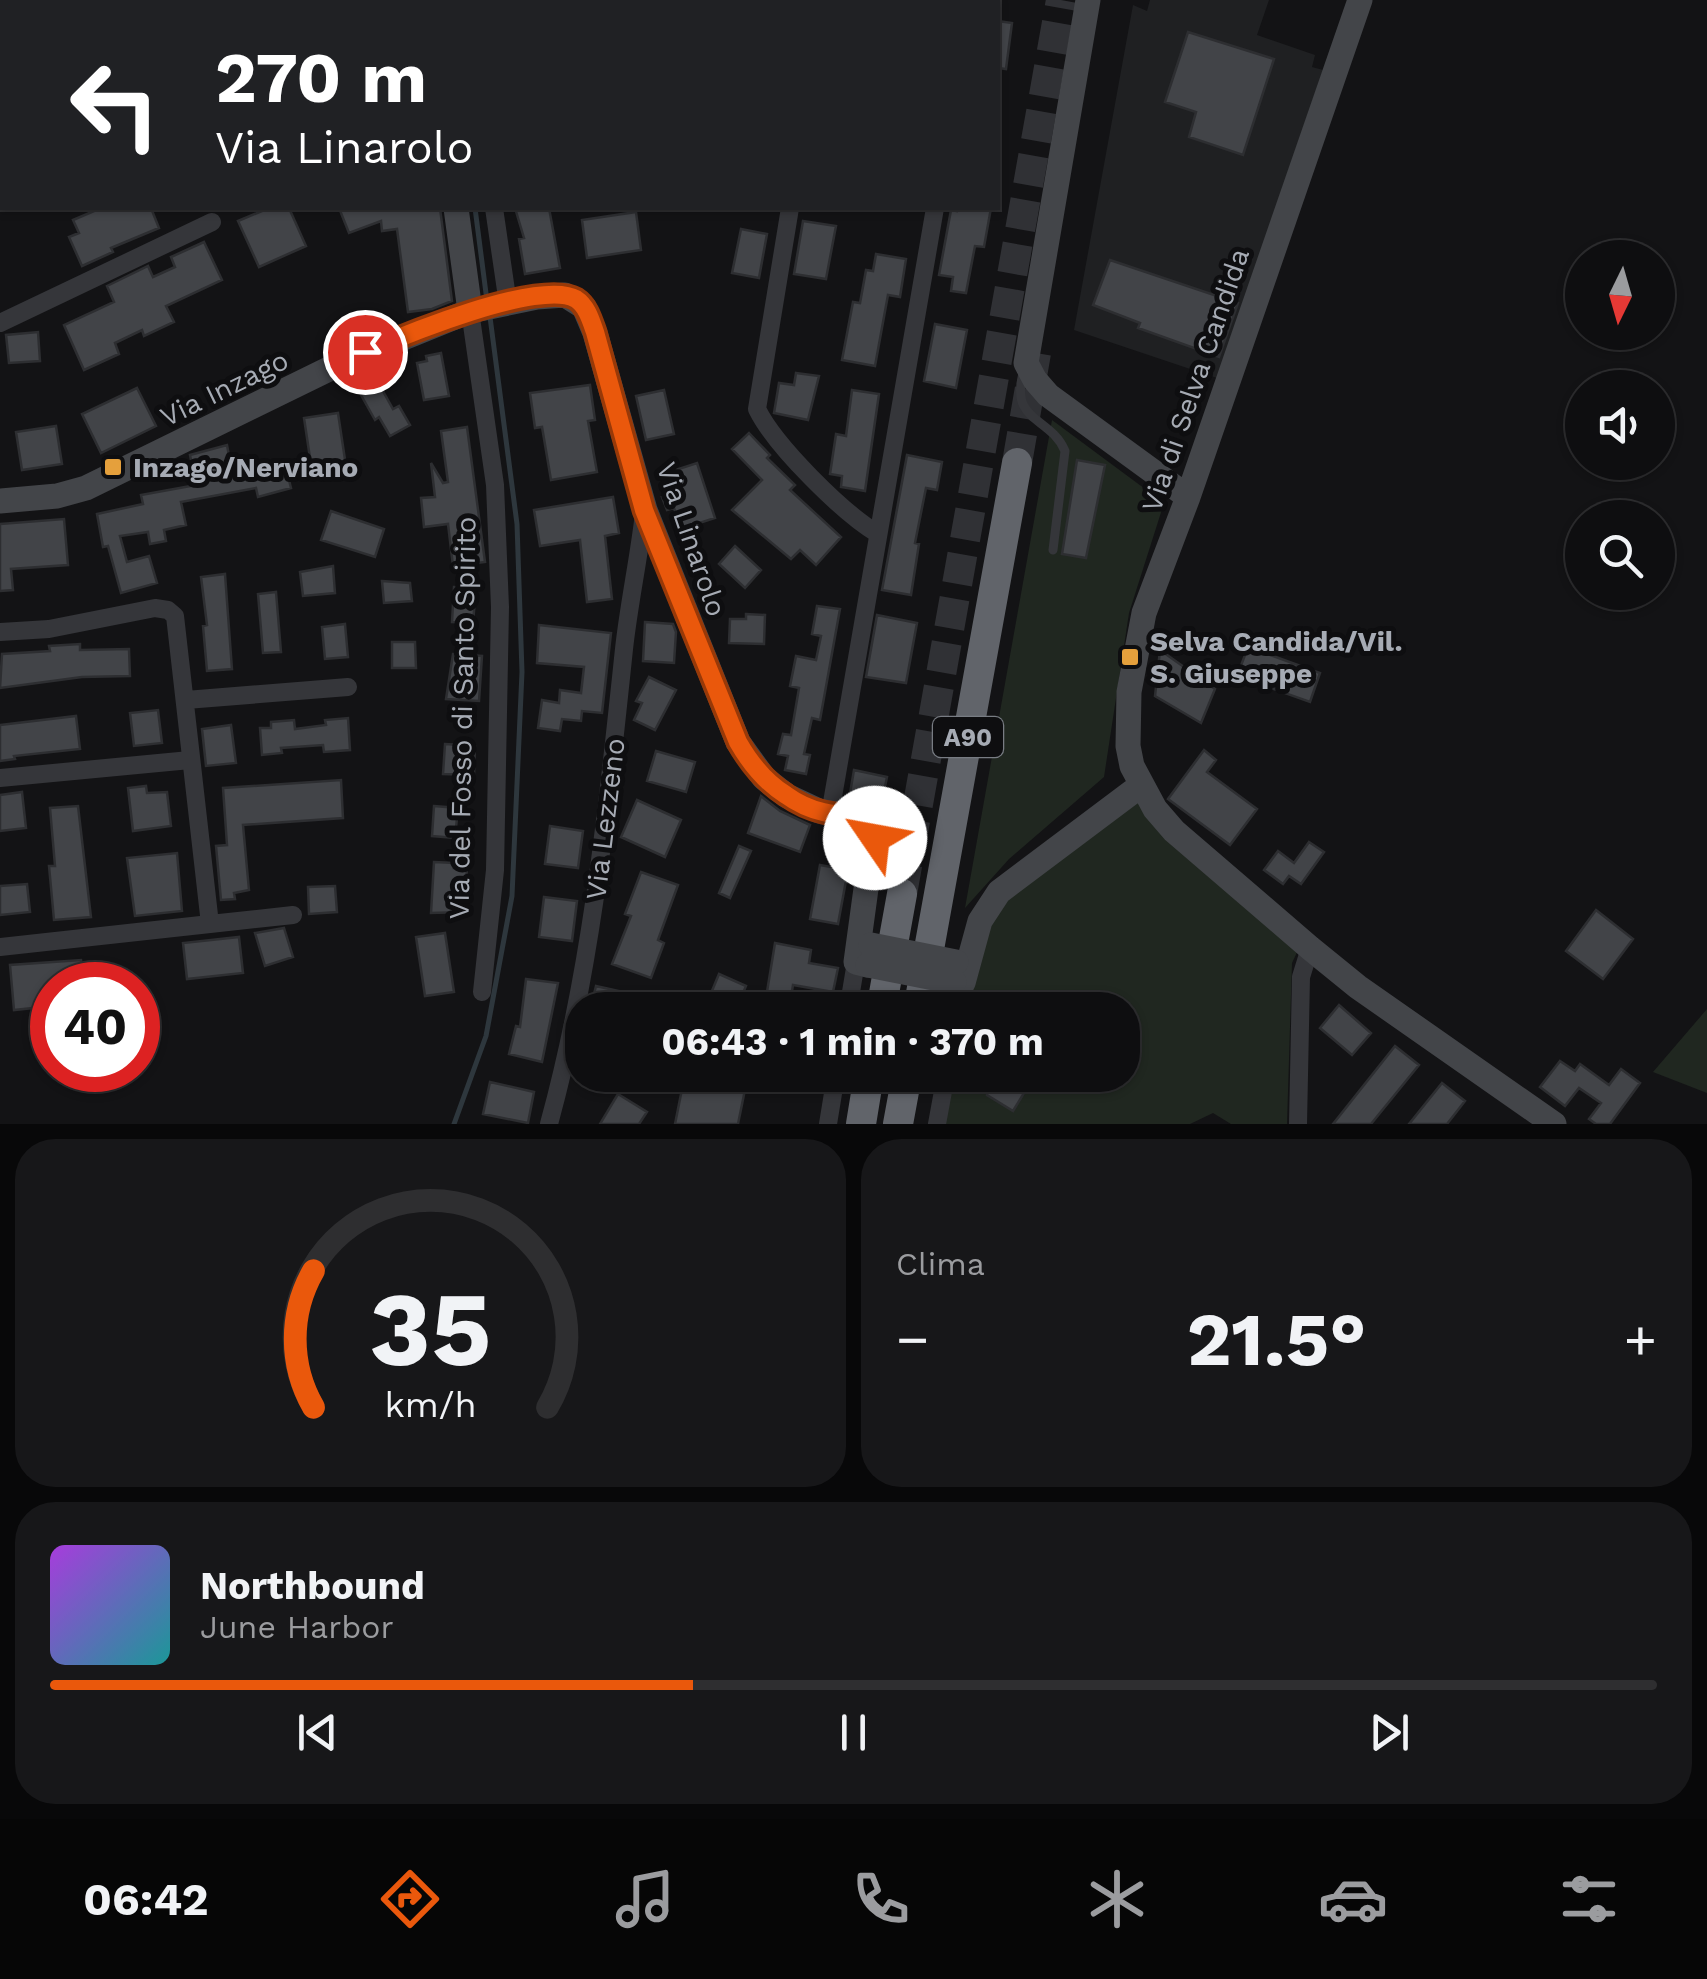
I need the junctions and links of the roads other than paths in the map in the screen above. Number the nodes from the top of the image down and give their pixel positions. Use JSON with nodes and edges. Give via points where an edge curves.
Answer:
{"nodes":[{"id":1,"x":1088,"y":0,"type":"edge"},
{"id":2,"x":1360,"y":0,"type":"edge"},
{"id":3,"x":456,"y":210,"type":"edge"},
{"id":4,"x":494,"y":210,"type":"edge"},
{"id":5,"x":790,"y":210,"type":"edge"},
{"id":6,"x":935,"y":210,"type":"edge"},
{"id":7,"x":212,"y":222,"type":"dead end"},
{"id":8,"x":508,"y":304,"type":"junction"},
{"id":9,"x":470,"y":311,"type":"junction"},
{"id":10,"x":0,"y":323,"type":"edge"},
{"id":11,"x":1026,"y":363,"type":"junction"},
{"id":12,"x":1016,"y":463,"type":"tunnel mouth"},
{"id":13,"x":1188,"y":497,"type":"junction"},
{"id":14,"x":0,"y":502,"type":"edge"},
{"id":15,"x":644,"y":510,"type":"junction"},
{"id":16,"x":878,"y":534,"type":"junction"},
{"id":17,"x":1053,"y":550,"type":"dead end"},
{"id":18,"x":0,"y":632,"type":"edge"},
{"id":19,"x":348,"y":687,"type":"dead end"},
{"id":20,"x":186,"y":700,"type":"junction"},
{"id":21,"x":190,"y":760,"type":"junction"},
{"id":22,"x":0,"y":778,"type":"edge"},
{"id":23,"x":1140,"y":786,"type":"junction"},
{"id":24,"x":830,"y":814,"type":"junction"},
{"id":25,"x":902,"y":894,"type":"tunnel mouth"},
{"id":26,"x":293,"y":915,"type":"dead end"},
{"id":27,"x":210,"y":924,"type":"junction"},
{"id":28,"x":0,"y":947,"type":"edge"},
{"id":29,"x":1310,"y":948,"type":"junction"},
{"id":30,"x":863,"y":954,"type":"junction"},
{"id":31,"x":960,"y":973,"type":"junction"},
{"id":32,"x":482,"y":992,"type":"dead end"},
{"id":33,"x":853,"y":992,"type":"edge"},
{"id":34,"x":884,"y":992,"type":"edge"},
{"id":35,"x":921,"y":992,"type":"edge"},
{"id":36,"x":959,"y":992,"type":"edge"},
{"id":37,"x":833,"y":1092,"type":"edge"},
{"id":38,"x":866,"y":1092,"type":"edge"},
{"id":39,"x":903,"y":1092,"type":"edge"},
{"id":40,"x":943,"y":1092,"type":"edge"},
{"id":41,"x":549,"y":1124,"type":"edge"},
{"id":42,"x":828,"y":1124,"type":"edge"},
{"id":43,"x":860,"y":1124,"type":"edge"},
{"id":44,"x":898,"y":1124,"type":"edge"},
{"id":45,"x":937,"y":1124,"type":"edge"},
{"id":46,"x":1298,"y":1124,"type":"edge"},
{"id":47,"x":1554,"y":1124,"type":"edge"}],
"edges":[{"from":1,"to":11,"type":"street"},
{"from":2,"to":13,"type":"street","name":"Via di Selva Candida"},
{"from":3,"to":9,"type":"street","name":"Via del Fosso di Santo Spirito"},
{"from":4,"to":8,"type":"street"},
{"from":5,"to":16,"type":"street","via":[[757,409],[837,504]]},
{"from":6,"to":16,"type":"street"},
{"from":7,"to":10,"type":"street"},
{"from":8,"to":9,"type":"street","name":"Via Linarolo"},
{"from":8,"to":15,"type":"street","name":"Via Linarolo","via":[[562,295],[585,309]]},
{"from":9,"to":14,"type":"street","name":"Via Inzago","via":[[337,365],[86,488]]},
{"from":9,"to":32,"type":"street","name":"Via del Fosso di Santo Spirito","via":[[499,538],[495,870]]},
{"from":11,"to":13,"type":"street","via":[[1048,394]]},
{"from":11,"to":17,"type":"lane","via":[[1020,400],[1066,451]]},
{"from":12,"to":35,"type":"highway","number":"A90"},
{"from":13,"to":23,"type":"street","name":"Via di Selva Candida","via":[[1144,612],[1129,692],[1128,746]]},
{"from":15,"to":24,"type":"street","name":"Via Linarolo","via":[[742,750],[775,788]]},
{"from":15,"to":41,"type":"street","name":"Via Lezzeno","via":[[590,947]]},
{"from":16,"to":24,"type":"street"},
{"from":18,"to":20,"type":"street","via":[[168,610],[177,622]]},
{"from":19,"to":20,"type":"street"},
{"from":20,"to":21,"type":"street"},
{"from":21,"to":22,"type":"street"},
{"from":21,"to":27,"type":"street"},
{"from":23,"to":29,"type":"street","via":[[1174,831]]},
{"from":23,"to":31,"type":"street","via":[[998,892],[982,914]]},
{"from":24,"to":30,"type":"street","name":"Via Linarolo","via":[[859,818],[875,838]]},
{"from":25,"to":34,"type":"highway"},
{"from":26,"to":27,"type":"street"},
{"from":27,"to":28,"type":"street"},
{"from":29,"to":46,"type":"street","via":[[1302,969]]},
{"from":29,"to":47,"type":"street"},
{"from":30,"to":31,"type":"street","bridge":true},
{"from":30,"to":33,"type":"street"},
{"from":31,"to":36,"type":"street"},
{"from":37,"to":42,"type":"street"},
{"from":38,"to":43,"type":"highway"},
{"from":39,"to":44,"type":"highway"},
{"from":40,"to":45,"type":"street"}]}
